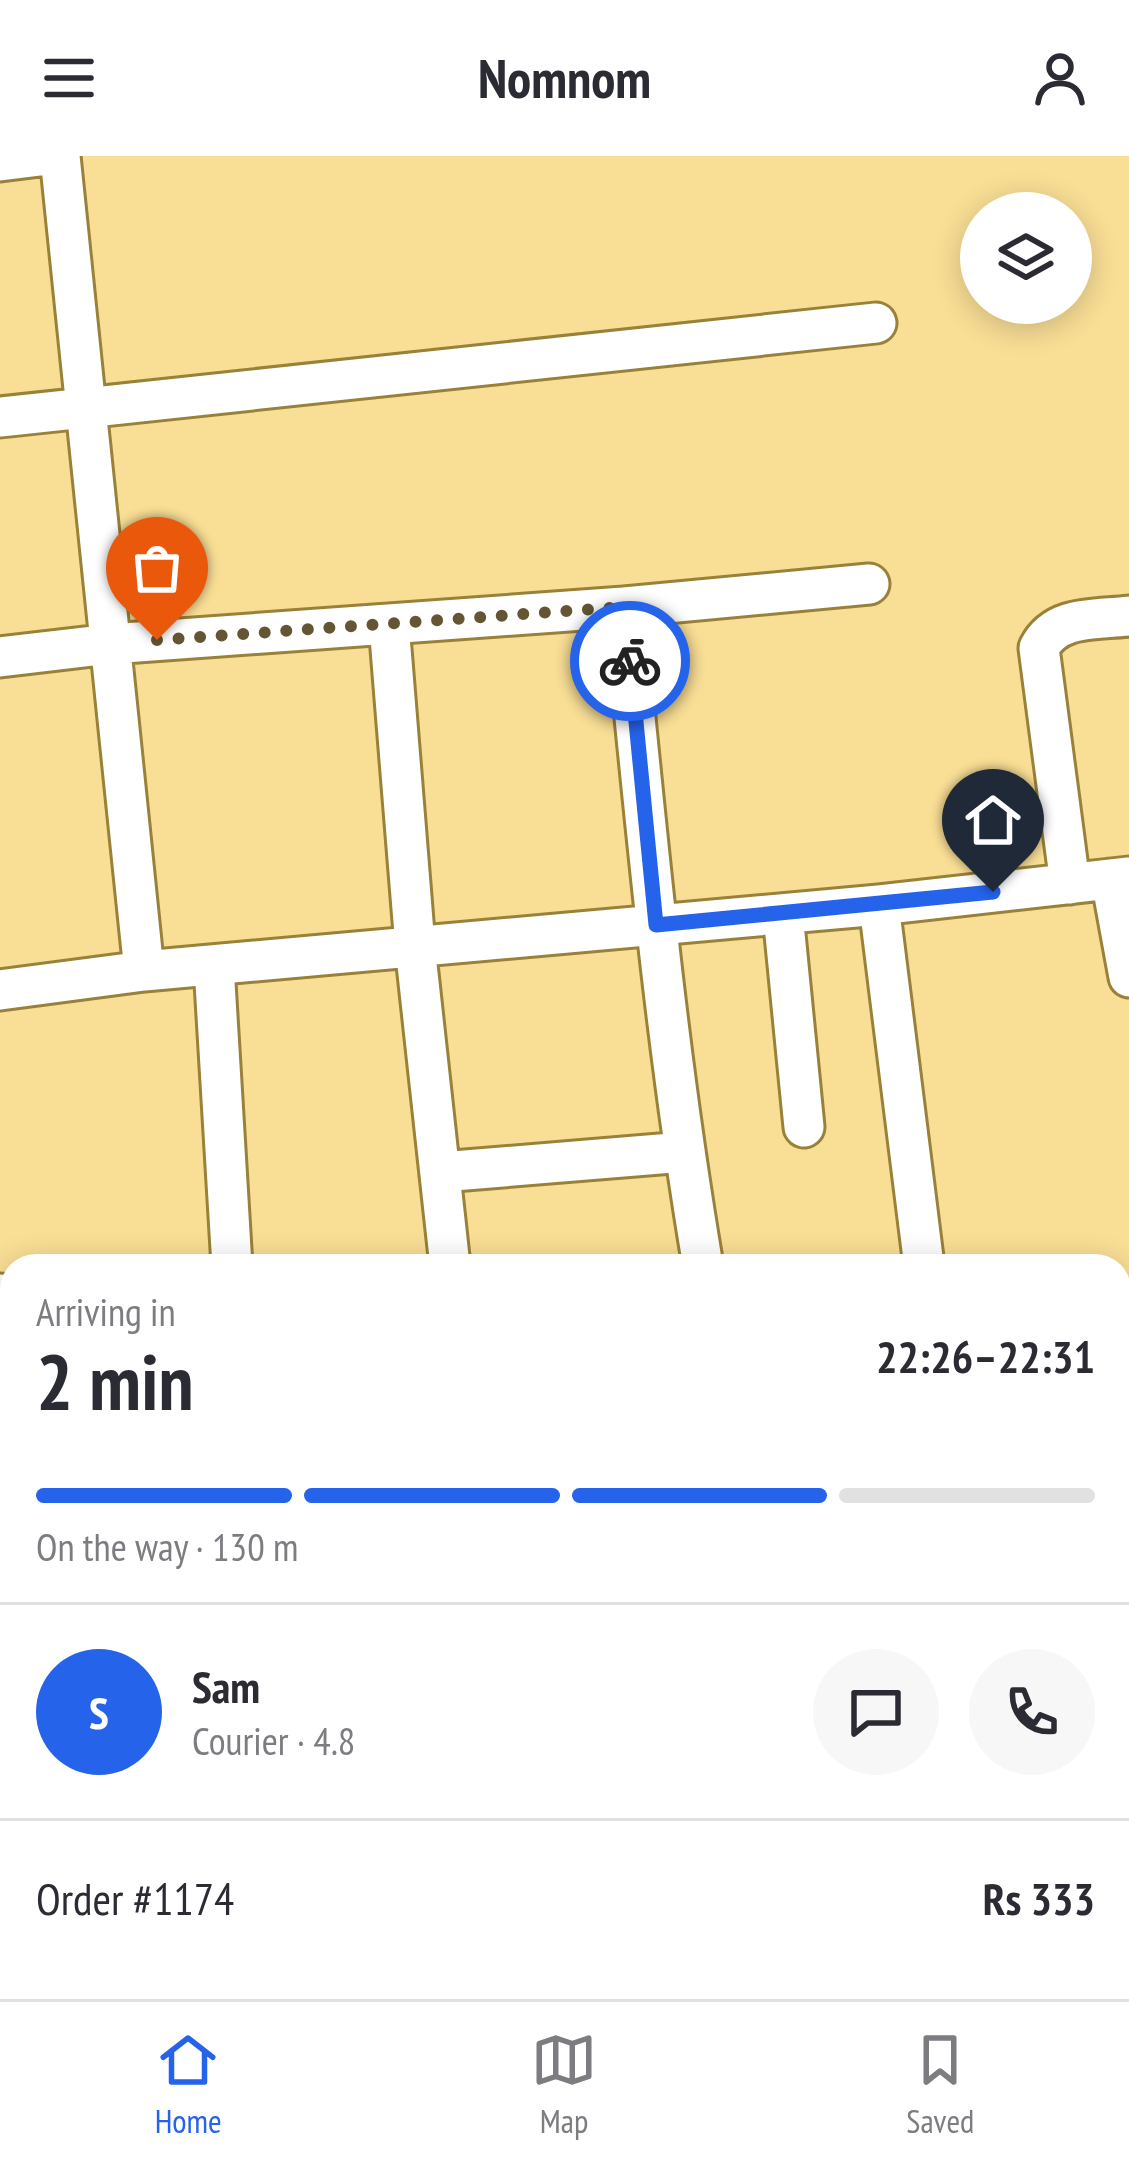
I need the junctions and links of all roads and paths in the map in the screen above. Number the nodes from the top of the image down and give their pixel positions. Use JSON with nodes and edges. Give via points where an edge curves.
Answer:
{"nodes":[{"id":1,"x":40,"y":156,"type":"edge"},
{"id":2,"x":60,"y":156,"type":"edge"},
{"id":3,"x":0,"y":160,"type":"edge"},
{"id":4,"x":876,"y":322,"type":"dead end"},
{"id":5,"x":86,"y":409,"type":"junction"},
{"id":6,"x":0,"y":418,"type":"edge"},
{"id":7,"x":869,"y":584,"type":"dead end"},
{"id":8,"x":624,"y":607,"type":"junction"},
{"id":9,"x":1129,"y":616,"type":"edge"},
{"id":10,"x":388,"y":624,"type":"junction"},
{"id":11,"x":110,"y":644,"type":"junction"},
{"id":12,"x":0,"y":657,"type":"edge"},
{"id":13,"x":1120,"y":878,"type":"edge"},
{"id":14,"x":1070,"y":884,"type":"junction"},
{"id":15,"x":879,"y":905,"type":"junction"},
{"id":16,"x":783,"y":914,"type":"junction"},
{"id":17,"x":656,"y":925,"type":"junction"},
{"id":18,"x":415,"y":946,"type":"junction"},
{"id":19,"x":214,"y":966,"type":"junction"},
{"id":20,"x":144,"y":970,"type":"junction"},
{"id":21,"x":1129,"y":976,"type":"edge"},
{"id":22,"x":0,"y":990,"type":"edge"},
{"id":23,"x":804,"y":1126,"type":"dead end"},
{"id":24,"x":684,"y":1152,"type":"junction"},
{"id":25,"x":441,"y":1172,"type":"junction"},
{"id":26,"x":231,"y":1254,"type":"edge"},
{"id":27,"x":449,"y":1254,"type":"edge"},
{"id":28,"x":701,"y":1254,"type":"edge"},
{"id":29,"x":923,"y":1254,"type":"edge"}],
"edges":[{"from":1,"to":3,"type":"street"},
{"from":2,"to":5,"type":"street"},
{"from":4,"to":5,"type":"street"},
{"from":5,"to":6,"type":"street"},
{"from":5,"to":11,"type":"street"},
{"from":7,"to":8,"type":"street"},
{"from":8,"to":10,"type":"street"},
{"from":8,"to":17,"type":"street"},
{"from":9,"to":14,"type":"street","via":[[1064,623],[1039,648]]},
{"from":10,"to":11,"type":"street"},
{"from":10,"to":18,"type":"street"},
{"from":11,"to":12,"type":"street"},
{"from":11,"to":20,"type":"street"},
{"from":13,"to":14,"type":"street"},
{"from":13,"to":21,"type":"street"},
{"from":14,"to":15,"type":"street"},
{"from":15,"to":16,"type":"street"},
{"from":15,"to":29,"type":"street"},
{"from":16,"to":17,"type":"street"},
{"from":16,"to":23,"type":"street"},
{"from":17,"to":18,"type":"street"},
{"from":17,"to":24,"type":"street"},
{"from":18,"to":19,"type":"street"},
{"from":18,"to":25,"type":"street"},
{"from":19,"to":20,"type":"street"},
{"from":19,"to":26,"type":"street"},
{"from":20,"to":22,"type":"street"},
{"from":24,"to":25,"type":"street"},
{"from":24,"to":28,"type":"street"},
{"from":25,"to":27,"type":"street"}]}
